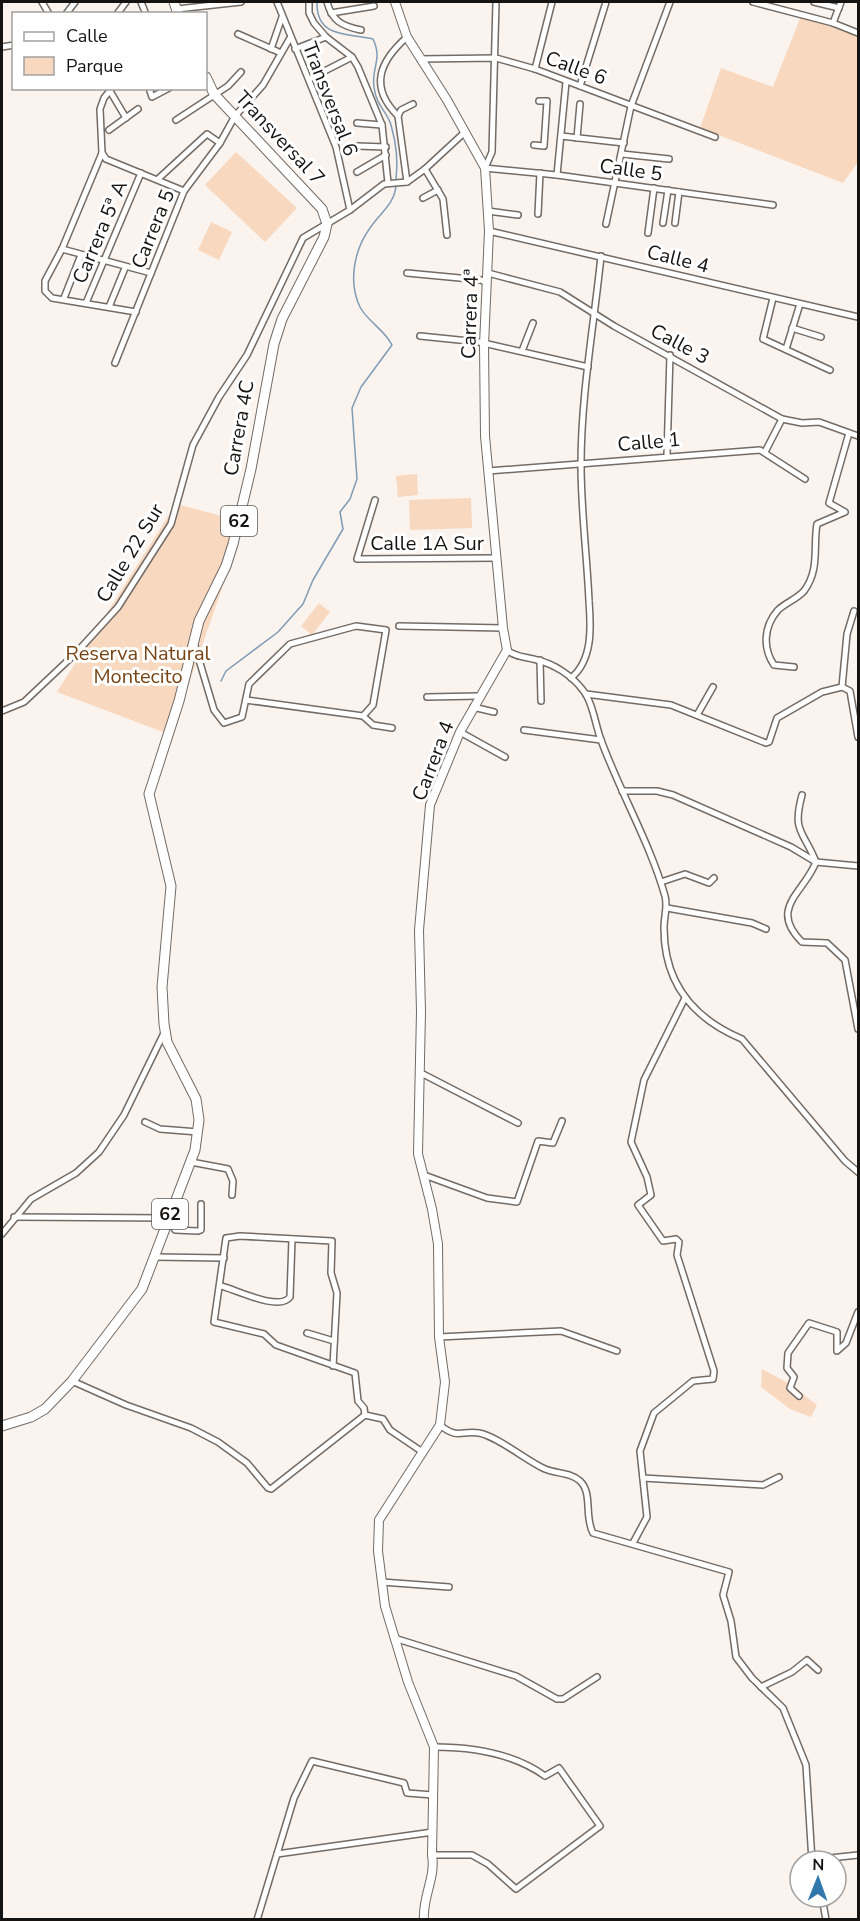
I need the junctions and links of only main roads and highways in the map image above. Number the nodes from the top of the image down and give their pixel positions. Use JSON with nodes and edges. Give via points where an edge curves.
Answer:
{"nodes":[{"id":1,"x":207,"y":79,"type":"edge"},
{"id":2,"x":327,"y":225,"type":"joint"},
{"id":3,"x":2,"y":1425,"type":"edge"}],
"edges":[{"from":1,"to":2,"type":"main road","name":"Transversal 7","via":[[214,94],[322,209]]},
{"from":2,"to":3,"type":"main road","name":"Carrera 4C","number":"62","via":[[274,344],[233,544],[199,621],[149,794],[171,886],[162,987],[165,1031],[196,1099],[198,1131],[191,1161],[142,1288],[72,1381],[45,1409]]}]}
